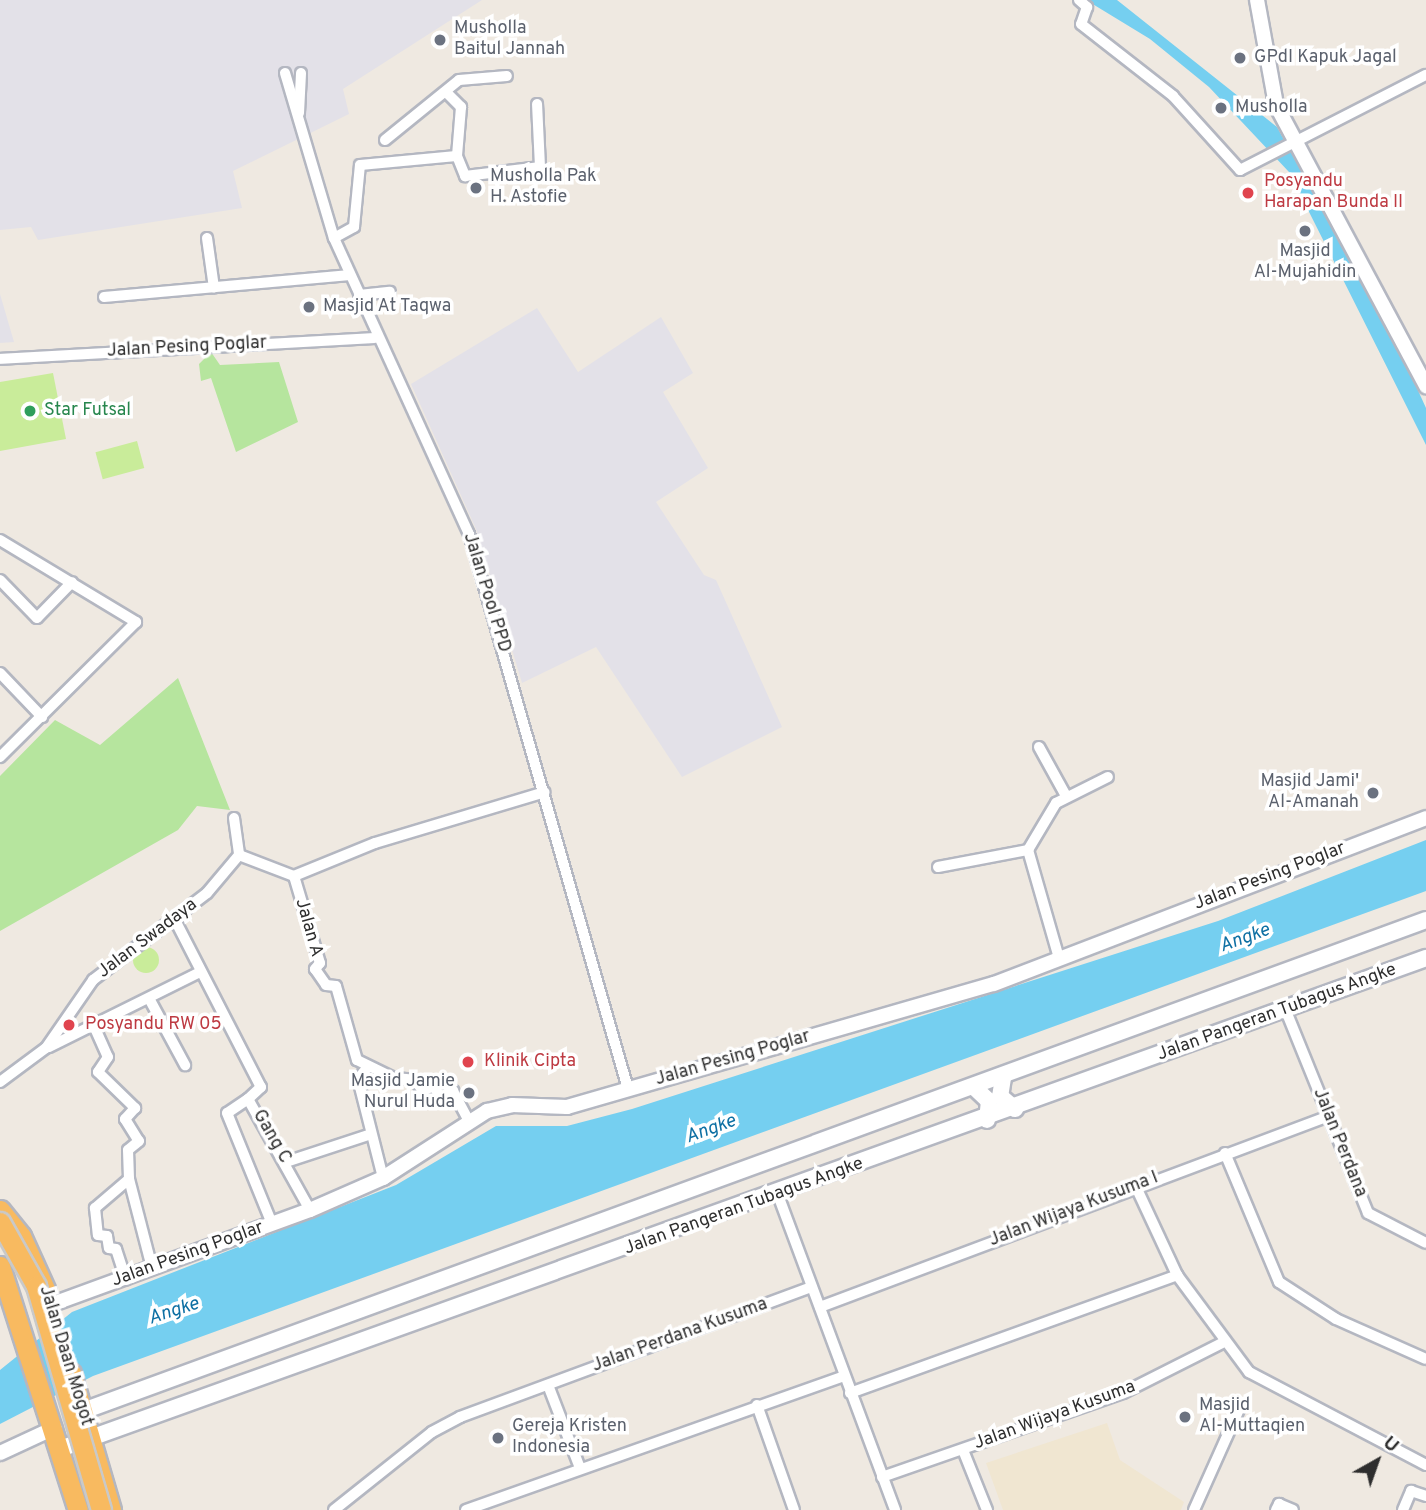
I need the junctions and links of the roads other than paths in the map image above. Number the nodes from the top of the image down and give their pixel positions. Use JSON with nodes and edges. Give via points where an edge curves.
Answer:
{"nodes":[{"id":1,"x":1079,"y":0,"type":"edge"},
{"id":2,"x":1257,"y":0,"type":"edge"},
{"id":3,"x":285,"y":73,"type":"dead end"},
{"id":4,"x":301,"y":73,"type":"dead end"},
{"id":5,"x":1426,"y":75,"type":"edge"},
{"id":6,"x":507,"y":76,"type":"dead end"},
{"id":7,"x":447,"y":93,"type":"junction"},
{"id":8,"x":537,"y":104,"type":"dead end"},
{"id":9,"x":299,"y":113,"type":"junction"},
{"id":10,"x":385,"y":140,"type":"dead end"},
{"id":11,"x":1292,"y":143,"type":"junction"},
{"id":12,"x":457,"y":156,"type":"junction"},
{"id":13,"x":207,"y":238,"type":"dead end"},
{"id":14,"x":334,"y":238,"type":"junction"},
{"id":15,"x":350,"y":275,"type":"junction"},
{"id":16,"x":214,"y":288,"type":"junction"},
{"id":17,"x":390,"y":292,"type":"dead end"},
{"id":18,"x":359,"y":295,"type":"junction"},
{"id":19,"x":104,"y":297,"type":"dead end"},
{"id":20,"x":374,"y":338,"type":"junction"},
{"id":21,"x":0,"y":359,"type":"edge"},
{"id":22,"x":1426,"y":386,"type":"edge"},
{"id":23,"x":0,"y":540,"type":"edge"},
{"id":24,"x":0,"y":580,"type":"edge"},
{"id":25,"x":72,"y":582,"type":"junction"},
{"id":26,"x":0,"y":673,"type":"edge"},
{"id":27,"x":42,"y":717,"type":"junction"},
{"id":28,"x":1039,"y":747,"type":"dead end"},
{"id":29,"x":0,"y":757,"type":"edge"},
{"id":30,"x":1108,"y":777,"type":"dead end"},
{"id":31,"x":545,"y":793,"type":"junction"},
{"id":32,"x":1066,"y":796,"type":"junction"},
{"id":33,"x":234,"y":818,"type":"dead end"},
{"id":34,"x":1426,"y":818,"type":"edge"},
{"id":35,"x":1028,"y":850,"type":"junction"},
{"id":36,"x":239,"y":855,"type":"junction"},
{"id":37,"x":939,"y":867,"type":"dead end"},
{"id":38,"x":294,"y":876,"type":"junction"},
{"id":39,"x":175,"y":920,"type":"junction"},
{"id":40,"x":1426,"y":920,"type":"edge"},
{"id":41,"x":1059,"y":958,"type":"junction"},
{"id":42,"x":1426,"y":958,"type":"edge"},
{"id":43,"x":200,"y":972,"type":"junction"},
{"id":44,"x":151,"y":1002,"type":"junction"},
{"id":45,"x":1286,"y":1011,"type":"junction"},
{"id":46,"x":94,"y":1026,"type":"junction"},
{"id":47,"x":46,"y":1048,"type":"junction"},
{"id":48,"x":185,"y":1065,"type":"dead end"},
{"id":49,"x":367,"y":1068,"type":"junction"},
{"id":50,"x":1003,"y":1078,"type":"junction"},
{"id":51,"x":0,"y":1082,"type":"edge"},
{"id":52,"x":628,"y":1089,"type":"junction"},
{"id":53,"x":976,"y":1089,"type":"junction"},
{"id":54,"x":248,"y":1099,"type":"junction"},
{"id":55,"x":1015,"y":1109,"type":"junction"},
{"id":56,"x":1329,"y":1116,"type":"junction"},
{"id":57,"x":987,"y":1120,"type":"junction"},
{"id":58,"x":470,"y":1123,"type":"junction"},
{"id":59,"x":370,"y":1134,"type":"junction"},
{"id":60,"x":1224,"y":1153,"type":"junction"},
{"id":61,"x":286,"y":1162,"type":"junction"},
{"id":62,"x":383,"y":1178,"type":"junction"},
{"id":63,"x":129,"y":1179,"type":"junction"},
{"id":64,"x":1136,"y":1187,"type":"junction"},
{"id":65,"x":778,"y":1195,"type":"junction"},
{"id":66,"x":0,"y":1210,"type":"edge"},
{"id":67,"x":310,"y":1210,"type":"junction"},
{"id":68,"x":0,"y":1222,"type":"edge"},
{"id":69,"x":272,"y":1224,"type":"junction"},
{"id":70,"x":0,"y":1237,"type":"edge"},
{"id":71,"x":1426,"y":1243,"type":"edge"},
{"id":72,"x":0,"y":1266,"type":"edge"},
{"id":73,"x":152,"y":1268,"type":"junction"},
{"id":74,"x":1177,"y":1275,"type":"junction"},
{"id":75,"x":126,"y":1279,"type":"junction"},
{"id":76,"x":812,"y":1287,"type":"junction"},
{"id":77,"x":6,"y":1296,"type":"edge"},
{"id":78,"x":820,"y":1307,"type":"junction"},
{"id":79,"x":51,"y":1308,"type":"junction"},
{"id":80,"x":346,"y":1316,"type":"junction"},
{"id":81,"x":1222,"y":1343,"type":"junction"},
{"id":82,"x":355,"y":1344,"type":"junction"},
{"id":83,"x":1426,"y":1359,"type":"edge"},
{"id":84,"x":844,"y":1376,"type":"junction"},
{"id":85,"x":548,"y":1385,"type":"junction"},
{"id":86,"x":850,"y":1393,"type":"junction"},
{"id":87,"x":80,"y":1403,"type":"junction"},
{"id":88,"x":757,"y":1405,"type":"junction"},
{"id":89,"x":1241,"y":1405,"type":"dead end"},
{"id":90,"x":52,"y":1421,"type":"junction"},
{"id":91,"x":91,"y":1440,"type":"junction"},
{"id":92,"x":60,"y":1449,"type":"junction"},
{"id":93,"x":963,"y":1450,"type":"junction"},
{"id":94,"x":0,"y":1454,"type":"edge"},
{"id":95,"x":1426,"y":1465,"type":"edge"},
{"id":96,"x":580,"y":1468,"type":"junction"},
{"id":97,"x":882,"y":1477,"type":"junction"},
{"id":98,"x":1426,"y":1496,"type":"edge"},
{"id":99,"x":78,"y":1510,"type":"edge"},
{"id":100,"x":93,"y":1510,"type":"edge"},
{"id":101,"x":101,"y":1510,"type":"edge"},
{"id":102,"x":110,"y":1510,"type":"edge"},
{"id":103,"x":334,"y":1510,"type":"edge"},
{"id":104,"x":466,"y":1510,"type":"edge"},
{"id":105,"x":794,"y":1510,"type":"edge"},
{"id":106,"x":895,"y":1510,"type":"edge"},
{"id":107,"x":987,"y":1510,"type":"edge"},
{"id":108,"x":1194,"y":1510,"type":"edge"},
{"id":109,"x":1276,"y":1510,"type":"edge"},
{"id":110,"x":1293,"y":1510,"type":"edge"},
{"id":111,"x":1403,"y":1510,"type":"edge"}],
"edges":[{"from":1,"to":11,"type":"street","via":[[1087,7],[1081,24],[1172,96],[1240,170]]},
{"from":2,"to":11,"type":"street","via":[[1273,95]]},
{"from":3,"to":9,"type":"street","name":"Jalan Pool PPD"},
{"from":4,"to":9,"type":"street","name":"Jalan Pool PPD"},
{"from":5,"to":11,"type":"street"},
{"from":6,"to":7,"type":"street","via":[[460,80]]},
{"from":7,"to":10,"type":"street"},
{"from":7,"to":12,"type":"street","via":[[461,107]]},
{"from":8,"to":12,"type":"street","via":[[538,169],[465,176]]},
{"from":9,"to":14,"type":"street","name":"Jalan Pool PPD"},
{"from":11,"to":22,"type":"street"},
{"from":12,"to":14,"type":"street","via":[[360,165],[354,227]]},
{"from":13,"to":16,"type":"street"},
{"from":14,"to":15,"type":"street","name":"Jalan Pool PPD"},
{"from":15,"to":16,"type":"street"},
{"from":15,"to":18,"type":"street","name":"Jalan Pool PPD"},
{"from":16,"to":19,"type":"street"},
{"from":17,"to":18,"type":"street"},
{"from":18,"to":20,"type":"street","name":"Jalan Pool PPD"},
{"from":20,"to":21,"type":"street","name":"Jalan Pesing Poglar"},
{"from":20,"to":31,"type":"street","name":"Jalan Pool PPD","via":[[469,534]]},
{"from":23,"to":25,"type":"street"},
{"from":24,"to":25,"type":"street","via":[[37,618]]},
{"from":25,"to":27,"type":"street","via":[[136,622]]},
{"from":26,"to":27,"type":"street"},
{"from":27,"to":29,"type":"street"},
{"from":28,"to":32,"type":"street"},
{"from":30,"to":32,"type":"street"},
{"from":31,"to":38,"type":"street","via":[[375,843]]},
{"from":31,"to":52,"type":"street","name":"Jalan Pool PPD"},
{"from":32,"to":35,"type":"street"},
{"from":33,"to":36,"type":"street"},
{"from":34,"to":41,"type":"street","name":"Jalan Pesing Poglar"},
{"from":35,"to":37,"type":"street"},
{"from":35,"to":41,"type":"street"},
{"from":36,"to":38,"type":"street"},
{"from":36,"to":39,"type":"street","name":"Jalan Swadaya"},
{"from":38,"to":49,"type":"street","name":"Jalan A","via":[[320,963],[315,969],[326,985],[336,986],[349,1044]]},
{"from":39,"to":43,"type":"street","name":"Gang C"},
{"from":39,"to":47,"type":"street","name":"Jalan Swadaya","via":[[93,980]]},
{"from":40,"to":50,"type":"main road","name":"Jalan Pangeran Tubagus Angke"},
{"from":41,"to":52,"type":"street","name":"Jalan Pesing Poglar","via":[[994,984]]},
{"from":42,"to":45,"type":"main road","name":"Jalan Pangeran Tubagus Angke"},
{"from":43,"to":44,"type":"street"},
{"from":43,"to":54,"type":"street","name":"Gang C","via":[[261,1087]]},
{"from":44,"to":46,"type":"street"},
{"from":44,"to":48,"type":"street"},
{"from":45,"to":55,"type":"main road","name":"Jalan Pangeran Tubagus Angke"},
{"from":45,"to":56,"type":"street","name":"Jalan Perdana"},
{"from":46,"to":47,"type":"street"},
{"from":46,"to":63,"type":"street","via":[[108,1057],[98,1072],[135,1109],[125,1118],[139,1141],[128,1150]]},
{"from":47,"to":51,"type":"street","name":"Jalan Swadaya"},
{"from":49,"to":58,"type":"street","via":[[415,1080],[423,1091],[433,1086],[442,1098],[453,1091]]},
{"from":49,"to":59,"type":"street","via":[[358,1079]]},
{"from":50,"to":53,"type":"main road","name":"Jalan Pangeran Tubagus Angke"},
{"from":50,"to":55,"type":"main road","via":[[1000,1096]]},
{"from":52,"to":58,"type":"street","name":"Jalan Pesing Poglar","via":[[566,1107],[512,1105]]},
{"from":53,"to":57,"type":"main road","via":[[989,1101]]},
{"from":53,"to":80,"type":"main road","name":"Jalan Pangeran Tubagus Angke"},
{"from":54,"to":61,"type":"street","name":"Gang C"},
{"from":54,"to":69,"type":"street","via":[[227,1113]]},
{"from":55,"to":57,"type":"main road","name":"Jalan Pangeran Tubagus Angke"},
{"from":56,"to":60,"type":"street","name":"Jalan Wijaya Kusuma I"},
{"from":56,"to":71,"type":"street","name":"Jalan Perdana","via":[[1368,1213]]},
{"from":57,"to":65,"type":"main road","name":"Jalan Pangeran Tubagus Angke"},
{"from":58,"to":62,"type":"street","name":"Jalan Pesing Poglar"},
{"from":59,"to":61,"type":"street"},
{"from":59,"to":62,"type":"street"},
{"from":60,"to":64,"type":"street","name":"Jalan Wijaya Kusuma I"},
{"from":60,"to":83,"type":"street","via":[[1279,1282],[1336,1319]]},
{"from":61,"to":67,"type":"street","name":"Gang C"},
{"from":62,"to":67,"type":"street","name":"Jalan Pesing Poglar"},
{"from":63,"to":73,"type":"street"},
{"from":63,"to":75,"type":"street","via":[[96,1208],[98,1235],[107,1236]]},
{"from":64,"to":74,"type":"street"},
{"from":64,"to":78,"type":"street","name":"Jalan Wijaya Kusuma I"},
{"from":65,"to":76,"type":"street"},
{"from":65,"to":82,"type":"main road","name":"Jalan Pangeran Tubagus Angke"},
{"from":66,"to":79,"type":"highway","name":"Jalan Daan Mogot","via":[[34,1260]]},
{"from":67,"to":69,"type":"street","name":"Jalan Pesing Poglar"},
{"from":68,"to":101,"type":"highway","name":"Jalan Daan Mogot","bridge":true,"via":[[36,1286]]},
{"from":69,"to":73,"type":"street","name":"Jalan Pesing Poglar"},
{"from":70,"to":100,"type":"highway","name":"Jalan Daan Mogot","via":[[28,1290]]},
{"from":72,"to":77,"type":"highway","name":"Jalan Daan Mogot"},
{"from":73,"to":75,"type":"street","name":"Jalan Pesing Poglar"},
{"from":74,"to":81,"type":"street"},
{"from":74,"to":86,"type":"street"},
{"from":75,"to":79,"type":"street","name":"Jalan Pesing Poglar"},
{"from":76,"to":78,"type":"street"},
{"from":76,"to":85,"type":"street","name":"Jalan Perdana Kusuma"},
{"from":77,"to":90,"type":"highway","name":"Jalan Daan Mogot","via":[[21,1321]]},
{"from":78,"to":84,"type":"street"},
{"from":79,"to":87,"type":"highway","name":"Jalan Daan Mogot"},
{"from":80,"to":82,"type":"main road","via":[[345,1332]]},
{"from":80,"to":87,"type":"main road","name":"Jalan Pangeran Tubagus Angke"},
{"from":81,"to":93,"type":"street","name":"Jalan Wijaya Kusuma","via":[[1124,1393]]},
{"from":81,"to":95,"type":"street","via":[[1271,1387]]},
{"from":82,"to":91,"type":"main road","name":"Jalan Pangeran Tubagus Angke"},
{"from":84,"to":86,"type":"street"},
{"from":84,"to":88,"type":"street"},
{"from":85,"to":96,"type":"street"},
{"from":85,"to":103,"type":"street","name":"Jalan Perdana Kusuma","via":[[432,1432]]},
{"from":86,"to":97,"type":"street"},
{"from":87,"to":91,"type":"highway","name":"Jalan Daan Mogot"},
{"from":88,"to":96,"type":"street"},
{"from":88,"to":105,"type":"street"},
{"from":89,"to":108,"type":"street"},
{"from":90,"to":92,"type":"highway","name":"Jalan Daan Mogot"},
{"from":90,"to":94,"type":"street"},
{"from":91,"to":92,"type":"main road","name":"Jalan Pangeran Tubagus Angke"},
{"from":91,"to":102,"type":"highway","name":"Jalan Daan Mogot"},
{"from":92,"to":99,"type":"highway","name":"Jalan Daan Mogot"},
{"from":93,"to":97,"type":"street","name":"Jalan Wijaya Kusuma"},
{"from":93,"to":107,"type":"street"},
{"from":96,"to":104,"type":"street"},
{"from":97,"to":106,"type":"street"},
{"from":98,"to":111,"type":"street","via":[[1414,1490]]},
{"from":109,"to":110,"type":"street","via":[[1279,1504]]}]}
